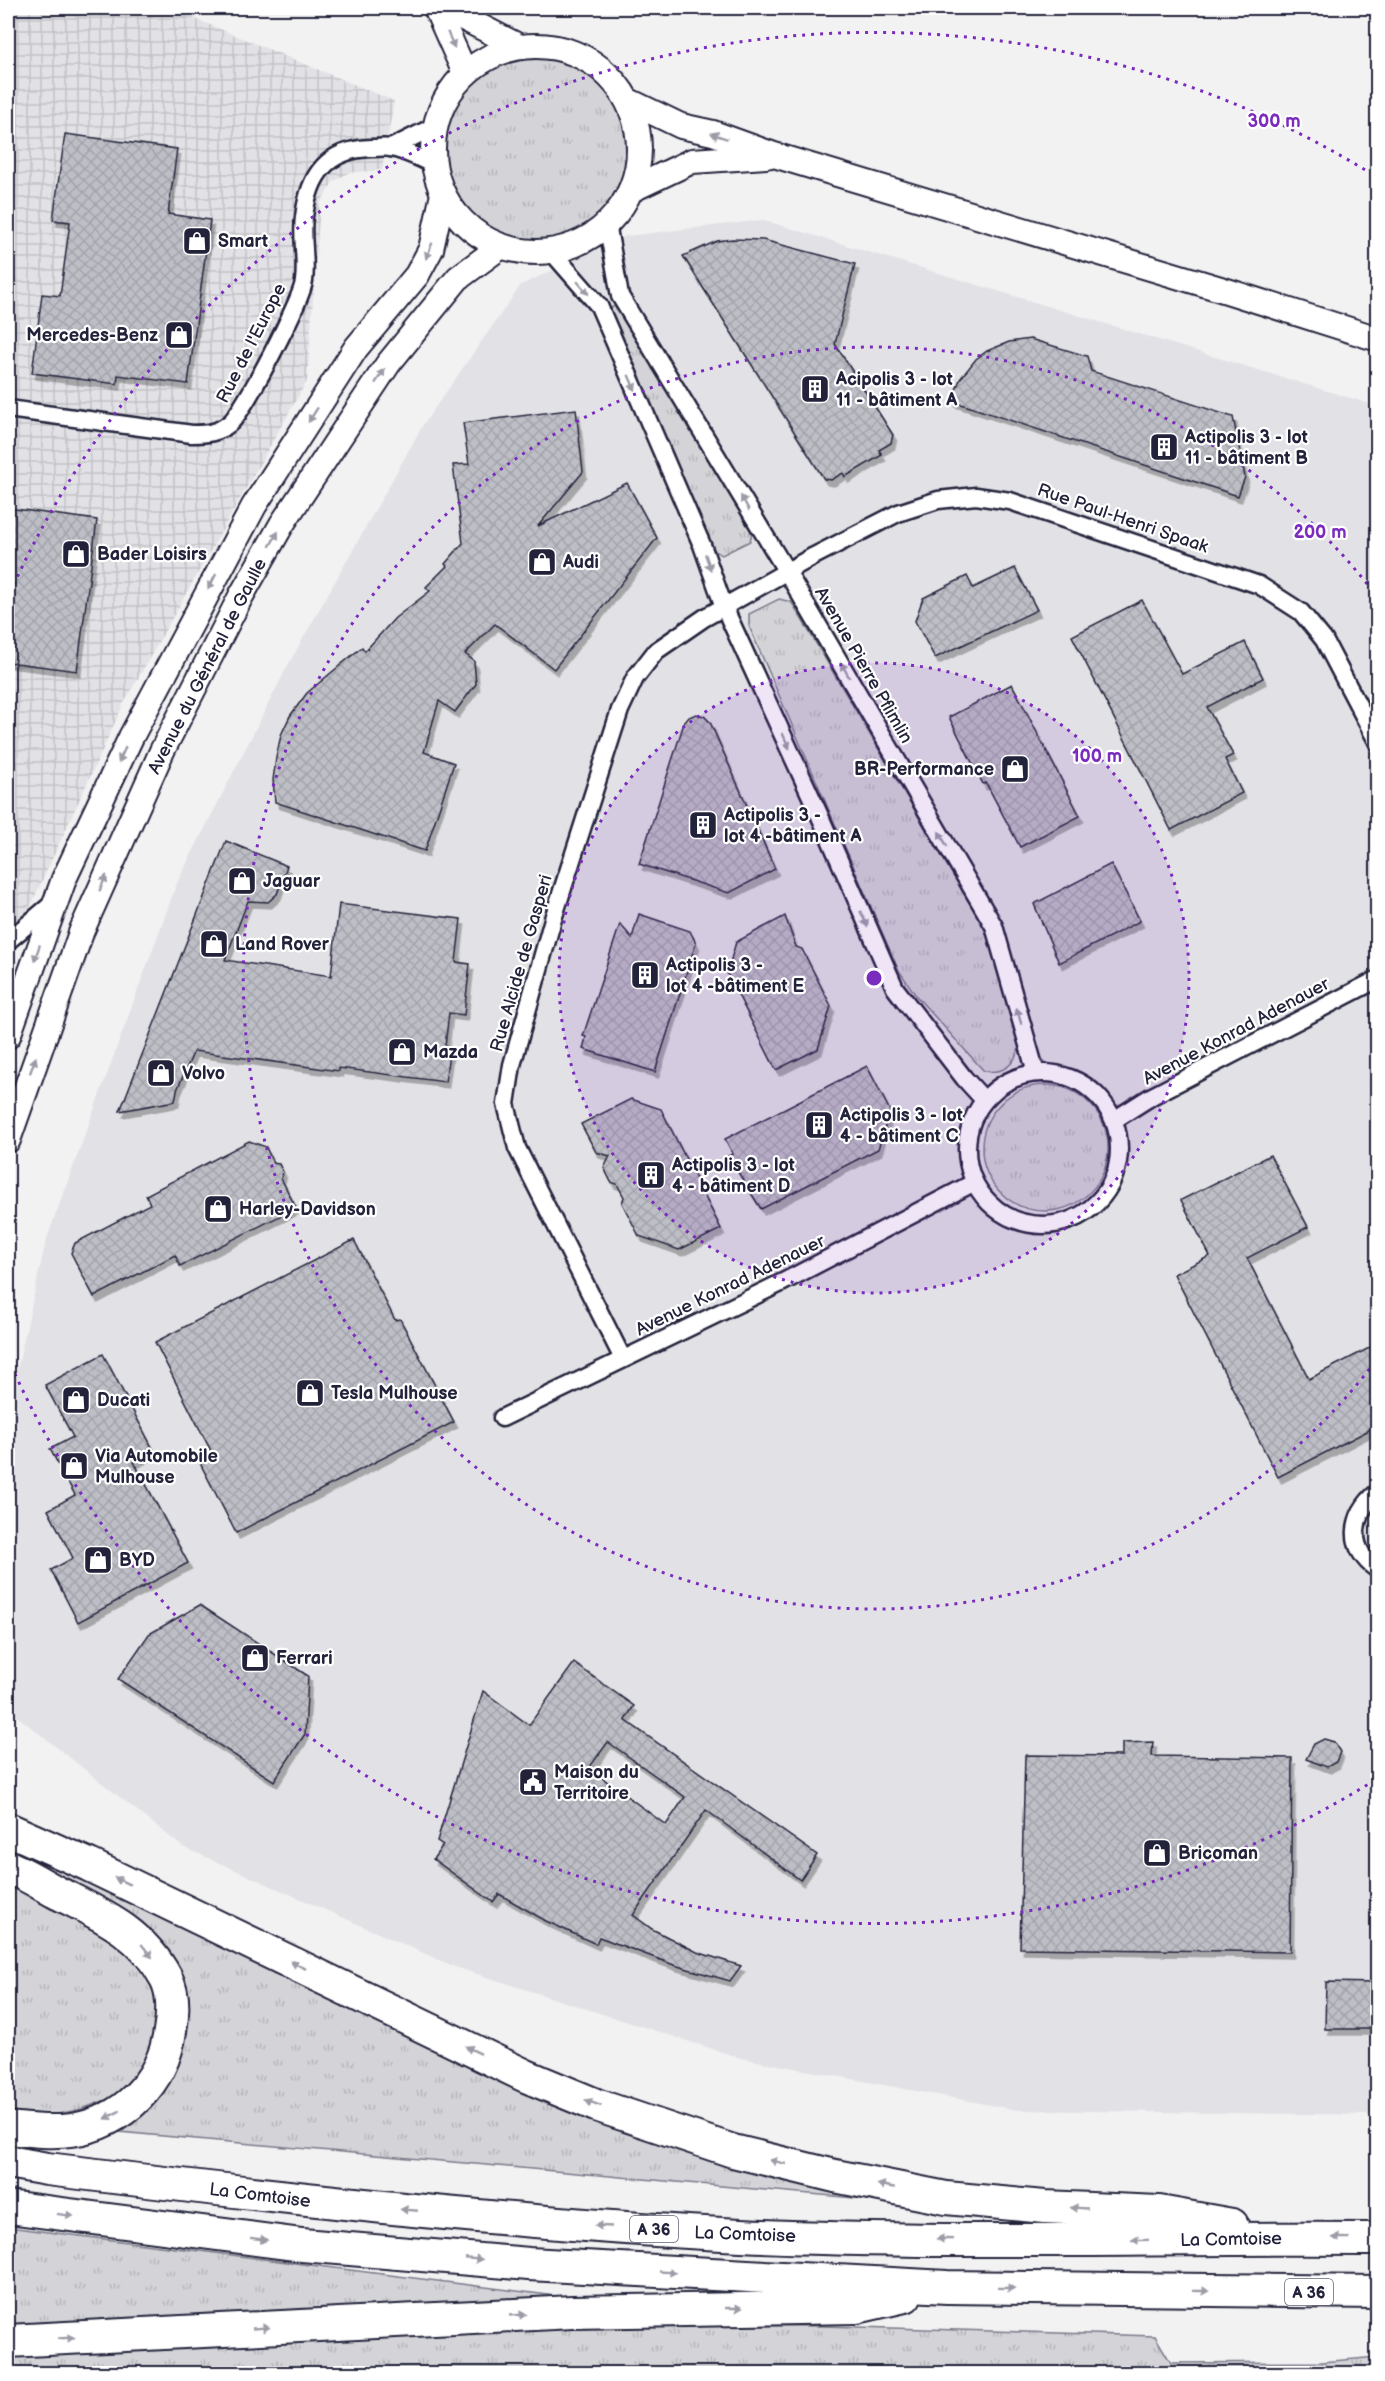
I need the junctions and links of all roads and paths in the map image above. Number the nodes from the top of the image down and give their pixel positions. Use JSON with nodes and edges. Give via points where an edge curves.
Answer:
{"nodes":[{"id":1,"x":436,"y":8,"type":"edge"},
{"id":2,"x":444,"y":8,"type":"edge"},
{"id":3,"x":520,"y":47,"type":"junction"},
{"id":4,"x":465,"y":73,"type":"junction"},
{"id":5,"x":627,"y":100,"type":"junction"},
{"id":6,"x":435,"y":126,"type":"junction"},
{"id":7,"x":391,"y":148,"type":"junction"},
{"id":8,"x":774,"y":155,"type":"junction"},
{"id":9,"x":433,"y":164,"type":"junction"},
{"id":10,"x":631,"y":190,"type":"junction"},
{"id":11,"x":443,"y":194,"type":"junction"},
{"id":12,"x":607,"y":224,"type":"junction"},
{"id":13,"x":500,"y":247,"type":"junction"},
{"id":14,"x":551,"y":251,"type":"junction"},
{"id":15,"x":1377,"y":339,"type":"edge"},
{"id":16,"x":8,"y":409,"type":"edge"},
{"id":17,"x":787,"y":572,"type":"junction"},
{"id":18,"x":724,"y":607,"type":"junction"},
{"id":19,"x":1377,"y":743,"type":"edge"},
{"id":20,"x":56,"y":900,"type":"junction"},
{"id":21,"x":8,"y":941,"type":"edge"},
{"id":22,"x":1377,"y":979,"type":"edge"},
{"id":23,"x":8,"y":1036,"type":"edge"},
{"id":24,"x":1036,"y":1072,"type":"junction"},
{"id":25,"x":984,"y":1100,"type":"junction"},
{"id":26,"x":1114,"y":1120,"type":"junction"},
{"id":27,"x":8,"y":1140,"type":"edge"},
{"id":28,"x":974,"y":1183,"type":"junction"},
{"id":29,"x":623,"y":1359,"type":"junction"},
{"id":30,"x":502,"y":1418,"type":"dead end"},
{"id":31,"x":1377,"y":1492,"type":"edge"},
{"id":32,"x":1377,"y":1570,"type":"edge"},
{"id":33,"x":8,"y":1804,"type":"edge"},
{"id":34,"x":8,"y":1829,"type":"edge"},
{"id":35,"x":89,"y":1865,"type":"junction"},
{"id":36,"x":8,"y":1868,"type":"edge"},
{"id":37,"x":8,"y":2128,"type":"edge"},
{"id":38,"x":8,"y":2162,"type":"edge"},
{"id":39,"x":8,"y":2207,"type":"edge"},
{"id":40,"x":1304,"y":2238,"type":"junction"},
{"id":41,"x":1377,"y":2239,"type":"edge"},
{"id":42,"x":947,"y":2287,"type":"junction"},
{"id":43,"x":1377,"y":2292,"type":"edge"},
{"id":44,"x":8,"y":2341,"type":"edge"}],
"edges":[{"from":1,"to":4,"type":"main road","one_way":true},
{"from":2,"to":3,"type":"main road"},
{"from":3,"to":4,"type":"main road","via":[[482,60]]},
{"from":3,"to":5,"type":"main road","via":[[551,47],[579,55],[616,83]]},
{"from":4,"to":6,"type":"main road","via":[[445,100]]},
{"from":8,"to":5,"type":"main road","one_way":true,"via":[[681,126]]},
{"from":5,"to":10,"type":"main road","via":[[639,142]]},
{"from":6,"to":7,"type":"street","name":"Rue de l'Europe"},
{"from":6,"to":9,"type":"main road"},
{"from":7,"to":9,"type":"street","name":"Rue de l'Europe"},
{"from":7,"to":16,"type":"street","name":"Rue de l'Europe","via":[[360,148],[342,153],[323,165],[310,186],[303,219],[304,283],[241,411],[223,429],[192,434]]},
{"from":8,"to":10,"type":"main road","via":[[692,161]]},
{"from":8,"to":15,"type":"main road"},
{"from":9,"to":11,"type":"main road"},
{"from":10,"to":12,"type":"main road"},
{"from":11,"to":13,"type":"main road","via":[[469,228]]},
{"from":11,"to":20,"type":"main road","name":"Avenue du Général de Gaulle","one_way":true,"via":[[431,249],[417,275],[356,348],[254,506],[130,737]]},
{"from":12,"to":14,"type":"main road","via":[[577,244]]},
{"from":17,"to":12,"type":"street","name":"Avenue Pierre Pflimlin","one_way":true,"via":[[620,296]]},
{"from":13,"to":14,"type":"main road"},
{"from":27,"to":13,"type":"main road","name":"Avenue du Général de Gaulle","one_way":true,"via":[[82,930],[162,751],[241,596],[282,524],[388,363],[458,278]]},
{"from":14,"to":18,"type":"street","one_way":true,"via":[[599,306],[702,545]]},
{"from":17,"to":18,"type":"street"},
{"from":17,"to":19,"type":"street","name":"Rue Paul-Henri Spaak","via":[[898,513],[938,500],[976,496],[1010,501],[1259,585],[1301,612],[1324,640]]},
{"from":24,"to":17,"type":"street","name":"Avenue Pierre Pflimlin","one_way":true,"via":[[994,926]]},
{"from":18,"to":25,"type":"street","one_way":true,"via":[[895,988]]},
{"from":18,"to":29,"type":"street","name":"Rue Alcide de Gasperi","via":[[656,651],[635,678],[620,710],[554,919],[512,1065],[506,1104],[517,1148]]},
{"from":20,"to":21,"type":"street"},
{"from":20,"to":23,"type":"main road","name":"Avenue du Général de Gaulle","one_way":true},
{"from":22,"to":26,"type":"street","name":"Avenue Konrad Adenauer","via":[[1152,1096]]},
{"from":24,"to":25,"type":"street","via":[[999,1086]]},
{"from":24,"to":26,"type":"street","via":[[1060,1074],[1082,1083],[1101,1099]]},
{"from":25,"to":28,"type":"street","via":[[972,1118],[966,1140]]},
{"from":26,"to":28,"type":"street","via":[[1119,1144],[1117,1168],[1107,1191],[1090,1209],[1068,1222],[1042,1226],[1016,1221],[984,1199]]},
{"from":28,"to":29,"type":"street","name":"Avenue Konrad Adenauer"},
{"from":29,"to":30,"type":"street","name":"Avenue Konrad Adenauer"},
{"from":31,"to":32,"type":"street","via":[[1366,1501],[1356,1529],[1364,1558]]},
{"from":33,"to":35,"type":"highway"},
{"from":34,"to":35,"type":"highway"},
{"from":40,"to":35,"type":"highway","one_way":true,"via":[[1159,2212],[946,2198],[733,2151],[596,2105],[526,2076]]},
{"from":36,"to":37,"type":"highway","one_way":true,"via":[[119,1925],[145,1947],[167,1980],[173,2012],[167,2052],[150,2085],[129,2107],[72,2130]]},
{"from":40,"to":38,"type":"highway","name":"La Comtoise","number":"A 36","one_way":true,"via":[[1038,2241],[720,2233],[536,2222],[324,2202]]},
{"from":39,"to":42,"type":"highway","number":"A 36","one_way":true,"via":[[302,2245],[517,2263]]},
{"from":41,"to":40,"type":"highway","name":"La Comtoise","number":"A 36","one_way":true},
{"from":42,"to":43,"type":"highway","number":"A 36","one_way":true},
{"from":44,"to":42,"type":"highway","one_way":true,"via":[[572,2312],[856,2307]]}]}
